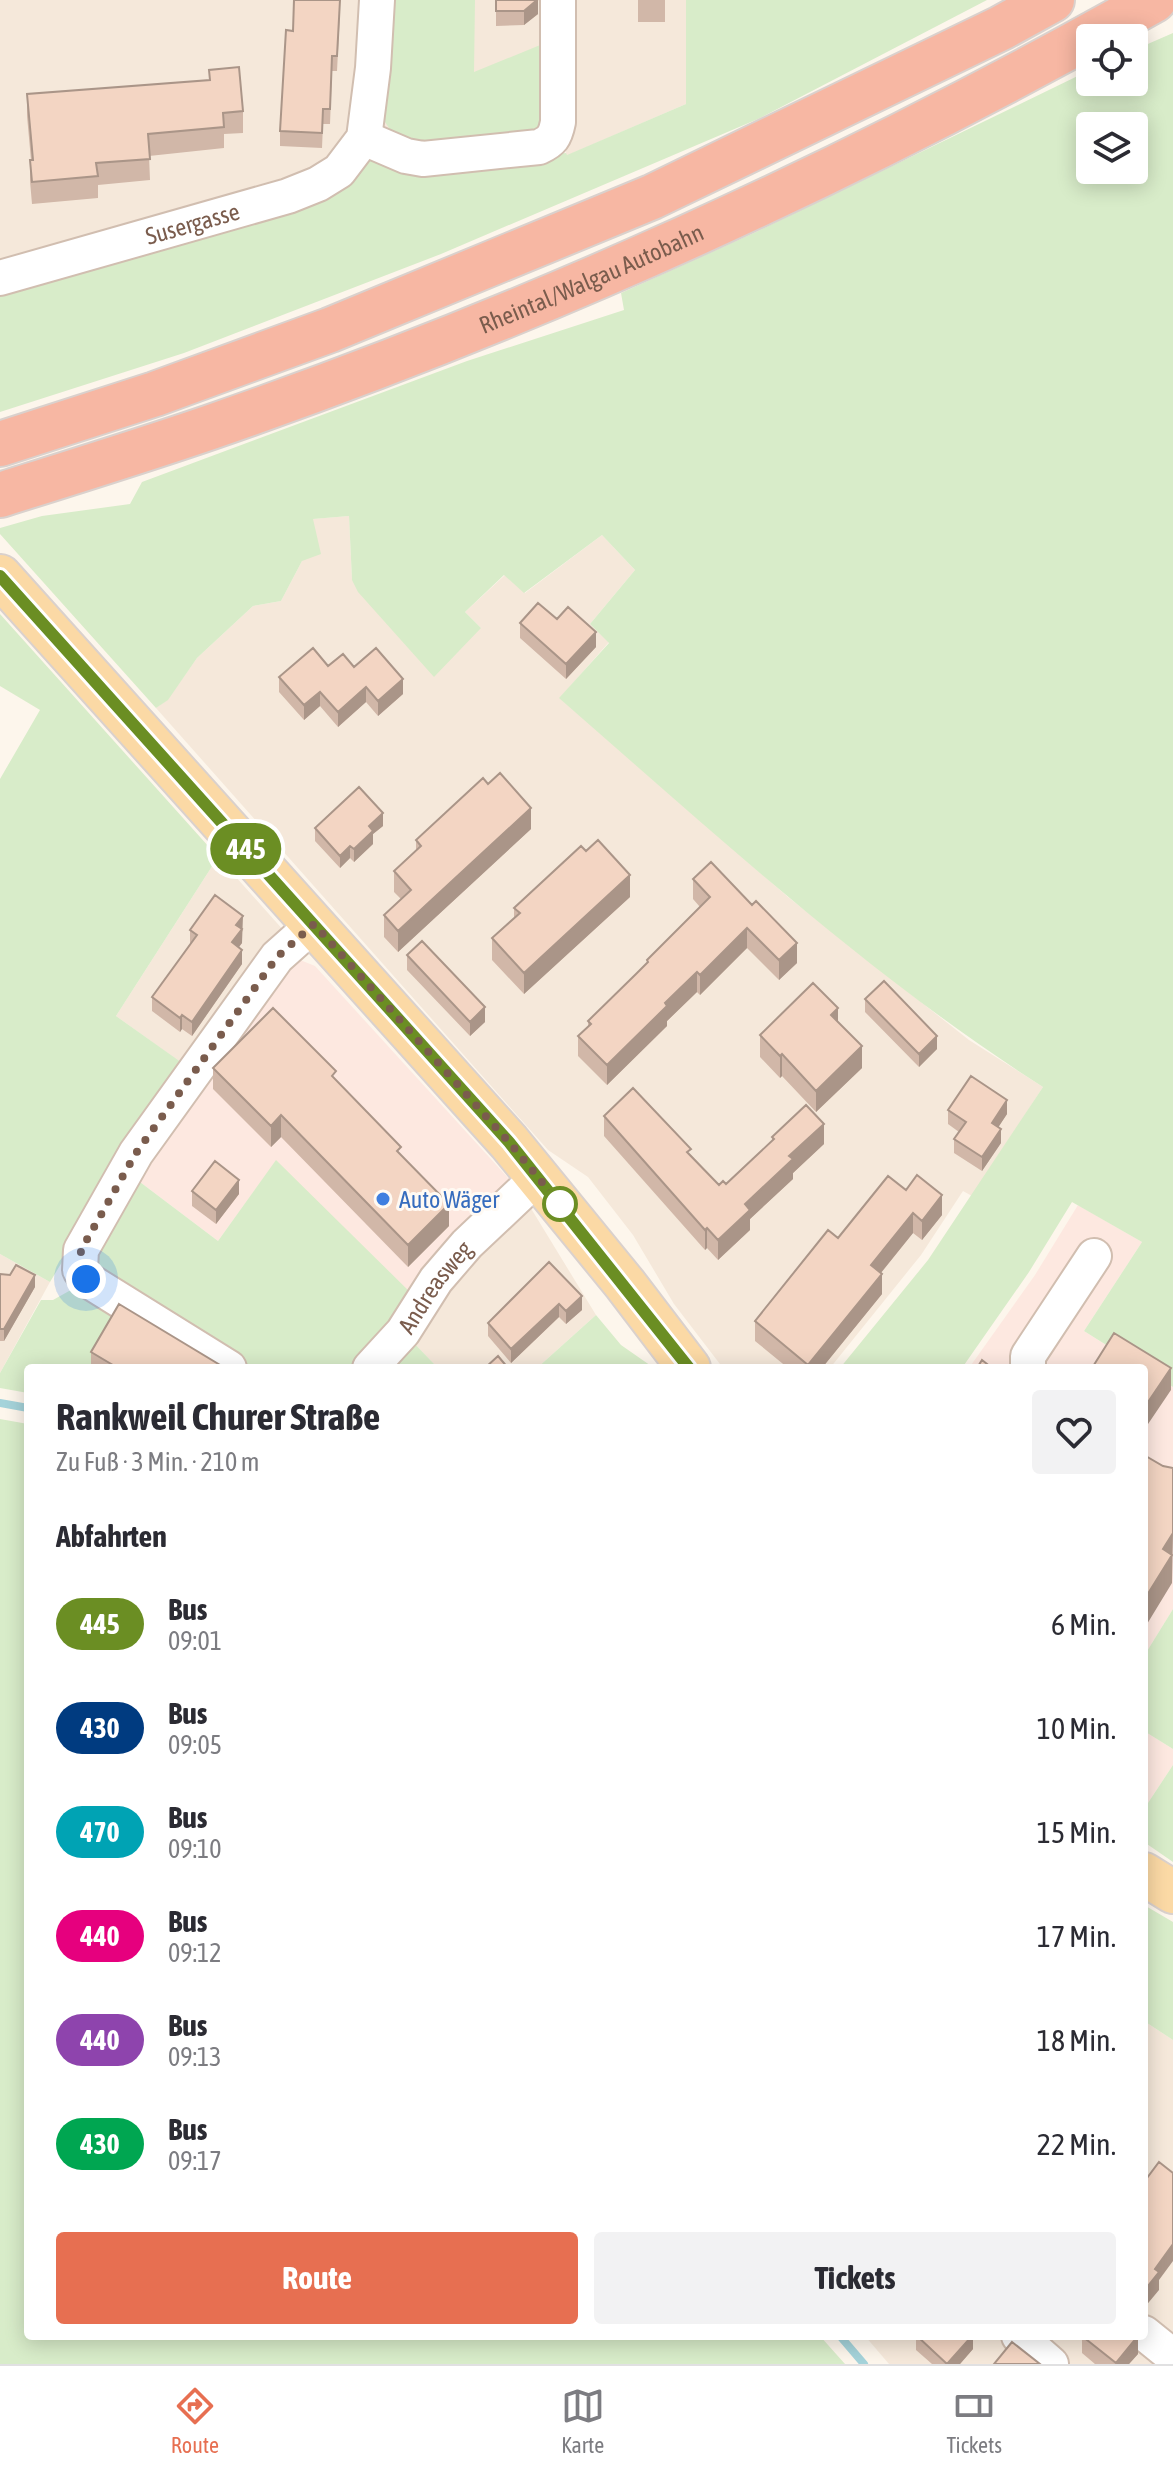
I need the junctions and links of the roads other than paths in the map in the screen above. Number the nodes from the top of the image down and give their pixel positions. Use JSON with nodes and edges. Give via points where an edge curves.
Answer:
{"nodes":[{"id":1,"x":377,"y":0,"type":"edge"},
{"id":2,"x":558,"y":0,"type":"edge"},
{"id":3,"x":1052,"y":0,"type":"edge"},
{"id":4,"x":1154,"y":0,"type":"edge"},
{"id":5,"x":364,"y":138,"type":"junction"},
{"id":6,"x":0,"y":278,"type":"edge"},
{"id":7,"x":0,"y":444,"type":"edge"},
{"id":8,"x":0,"y":495,"type":"edge"},
{"id":9,"x":0,"y":576,"type":"edge"},
{"id":10,"x":314,"y":924,"type":"junction"},
{"id":11,"x":538,"y":1177,"type":"junction"},
{"id":12,"x":1094,"y":1256,"type":"dead end"},
{"id":13,"x":222,"y":1364,"type":"edge"},
{"id":14,"x":374,"y":1364,"type":"edge"},
{"id":15,"x":686,"y":1364,"type":"edge"},
{"id":16,"x":1028,"y":1364,"type":"edge"},
{"id":17,"x":1148,"y":1876,"type":"edge"},
{"id":18,"x":1173,"y":1892,"type":"edge"},
{"id":19,"x":1148,"y":2337,"type":"edge"},
{"id":20,"x":1024,"y":2340,"type":"edge"},
{"id":21,"x":1169,"y":2356,"type":"edge"},
{"id":22,"x":1051,"y":2364,"type":"edge"}],
"edges":[{"from":1,"to":5,"type":"street","name":"Susergasse"},
{"from":2,"to":5,"type":"street","via":[[558,122],[550,142],[423,159]]},
{"from":3,"to":7,"type":"highway","name":"Rheintal/Walgau Autobahn","via":[[652,197],[330,330]]},
{"from":4,"to":8,"type":"highway","name":"Rheintal/Walgau Autobahn","via":[[929,120],[597,276],[227,421]]},
{"from":5,"to":6,"type":"street","name":"Susergasse","via":[[339,171],[288,196]]},
{"from":9,"to":10,"type":"main road"},
{"from":10,"to":11,"type":"main road"},
{"from":10,"to":13,"type":"street","via":[[277,957],[136,1153],[81,1250],[80,1270],[94,1285]]},
{"from":11,"to":14,"type":"street","name":"Andreasweg","via":[[457,1256]]},
{"from":11,"to":15,"type":"main road"},
{"from":12,"to":16,"type":"street","via":[[1028,1356]]},
{"from":17,"to":18,"type":"main road"},
{"from":19,"to":21,"type":"street"},
{"from":20,"to":22,"type":"street"}]}
